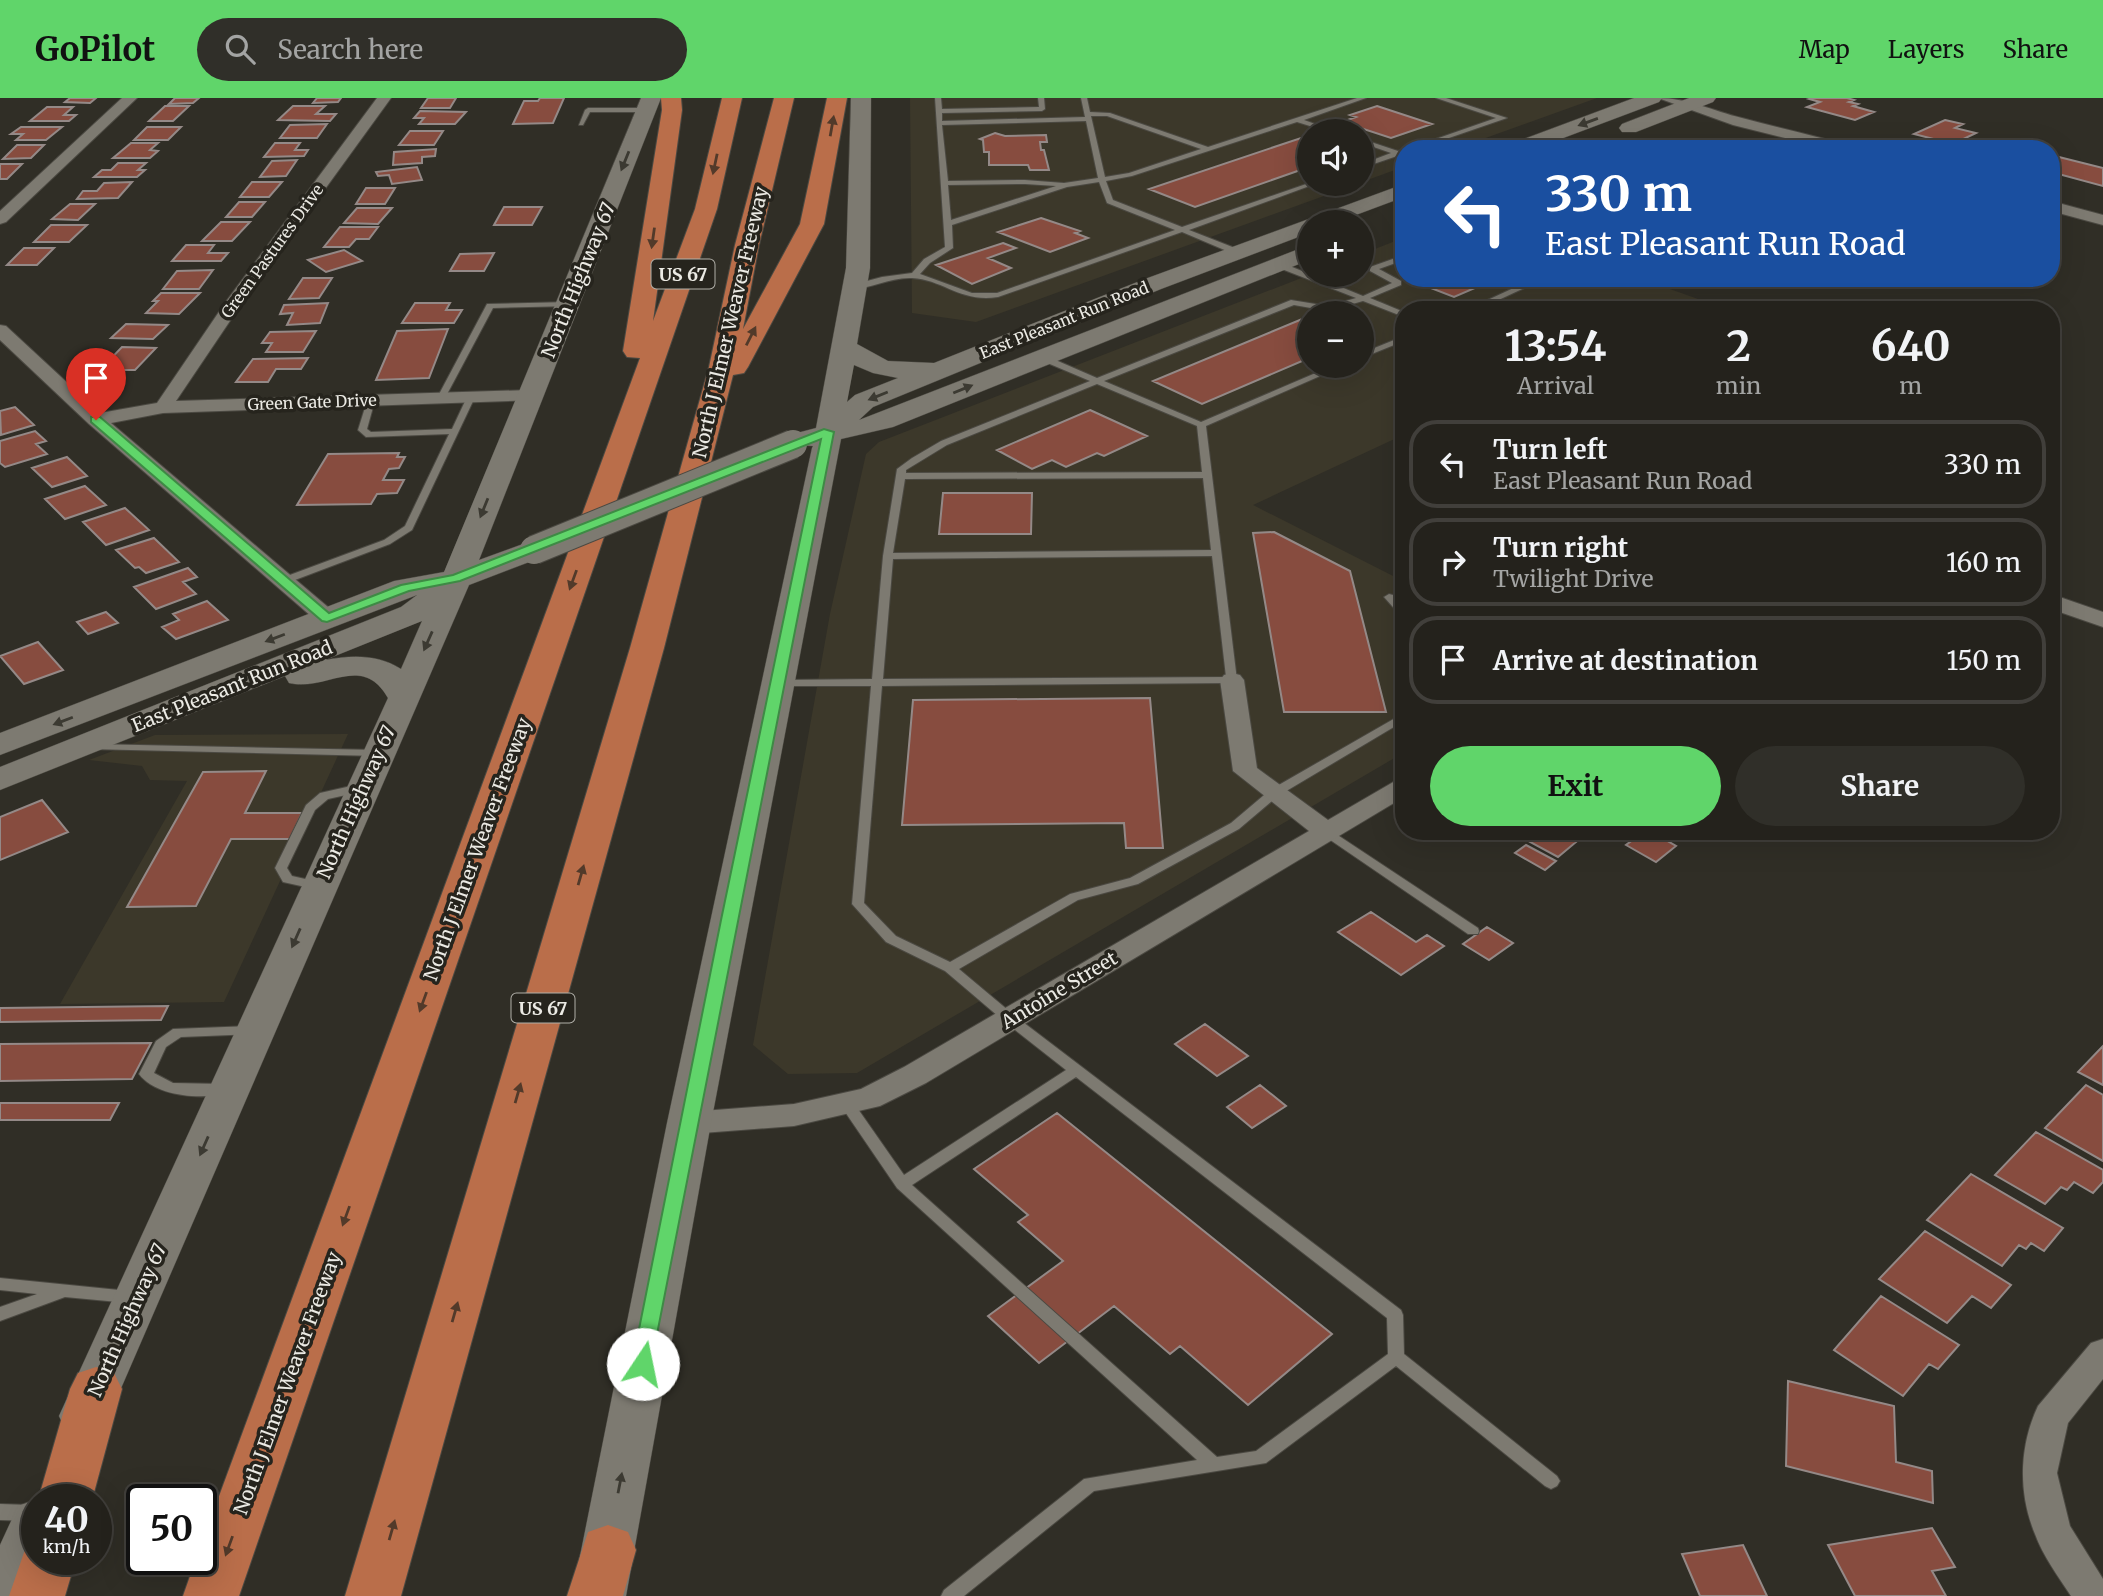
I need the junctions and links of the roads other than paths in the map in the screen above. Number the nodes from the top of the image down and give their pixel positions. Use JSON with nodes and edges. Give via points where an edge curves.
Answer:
{"nodes":[{"id":1,"x":130,"y":98,"type":"edge"},
{"id":2,"x":384,"y":98,"type":"edge"},
{"id":3,"x":595,"y":98,"type":"edge"},
{"id":4,"x":671,"y":98,"type":"edge"},
{"id":5,"x":732,"y":98,"type":"edge"},
{"id":6,"x":784,"y":98,"type":"edge"},
{"id":7,"x":837,"y":98,"type":"edge"},
{"id":8,"x":938,"y":98,"type":"edge"},
{"id":9,"x":1041,"y":98,"type":"edge"},
{"id":10,"x":1084,"y":98,"type":"edge"},
{"id":11,"x":1363,"y":98,"type":"edge"},
{"id":12,"x":1439,"y":98,"type":"edge"},
{"id":13,"x":1652,"y":98,"type":"edge"},
{"id":14,"x":1665,"y":98,"type":"edge"},
{"id":15,"x":862,"y":100,"type":"edge"},
{"id":16,"x":1692,"y":101,"type":"edge"},
{"id":17,"x":649,"y":104,"type":"edge"},
{"id":18,"x":588,"y":110,"type":"junction"},
{"id":19,"x":939,"y":111,"type":"junction"},
{"id":20,"x":1089,"y":117,"type":"junction"},
{"id":21,"x":1301,"y":119,"type":"edge"},
{"id":22,"x":1297,"y":120,"type":"edge"},
{"id":23,"x":939,"y":123,"type":"junction"},
{"id":24,"x":582,"y":124,"type":"dead end"},
{"id":25,"x":1616,"y":133,"type":"dead end"},
{"id":26,"x":1437,"y":140,"type":"edge"},
{"id":27,"x":1540,"y":140,"type":"edge"},
{"id":28,"x":1814,"y":140,"type":"edge"},
{"id":29,"x":1374,"y":145,"type":"edge"},
{"id":30,"x":1206,"y":149,"type":"junction"},
{"id":31,"x":1395,"y":151,"type":"edge"},
{"id":32,"x":1395,"y":155,"type":"edge"},
{"id":33,"x":1374,"y":162,"type":"edge"},
{"id":34,"x":1102,"y":180,"type":"junction"},
{"id":35,"x":946,"y":183,"type":"junction"},
{"id":36,"x":1069,"y":185,"type":"junction"},
{"id":37,"x":1297,"y":189,"type":"edge"},
{"id":38,"x":1395,"y":201,"type":"edge"},
{"id":39,"x":1395,"y":202,"type":"edge"},
{"id":40,"x":2060,"y":208,"type":"edge"},
{"id":41,"x":1362,"y":210,"type":"edge"},
{"id":42,"x":1374,"y":210,"type":"edge"},
{"id":43,"x":0,"y":219,"type":"edge"},
{"id":44,"x":2103,"y":220,"type":"edge"},
{"id":45,"x":948,"y":225,"type":"junction"},
{"id":46,"x":1297,"y":230,"type":"edge"},
{"id":47,"x":1181,"y":231,"type":"junction"},
{"id":48,"x":1297,"y":241,"type":"edge"},
{"id":49,"x":1237,"y":252,"type":"junction"},
{"id":50,"x":1297,"y":256,"type":"edge"},
{"id":51,"x":1395,"y":260,"type":"edge"},
{"id":52,"x":1277,"y":264,"type":"junction"},
{"id":53,"x":921,"y":272,"type":"junction"},
{"id":54,"x":865,"y":274,"type":"junction"},
{"id":55,"x":1395,"y":281,"type":"edge"},
{"id":56,"x":1395,"y":284,"type":"edge"},
{"id":57,"x":1522,"y":287,"type":"edge"},
{"id":58,"x":981,"y":298,"type":"junction"},
{"id":59,"x":1361,"y":298,"type":"junction"},
{"id":60,"x":1490,"y":301,"type":"edge"},
{"id":61,"x":569,"y":303,"type":"junction"},
{"id":62,"x":1395,"y":311,"type":"edge"},
{"id":63,"x":0,"y":330,"type":"edge"},
{"id":64,"x":1082,"y":340,"type":"junction"},
{"id":65,"x":1395,"y":342,"type":"edge"},
{"id":66,"x":843,"y":346,"type":"junction"},
{"id":67,"x":1374,"y":351,"type":"edge"},
{"id":68,"x":1041,"y":357,"type":"junction"},
{"id":69,"x":961,"y":361,"type":"junction"},
{"id":70,"x":1311,"y":378,"type":"edge"},
{"id":71,"x":1097,"y":380,"type":"junction"},
{"id":72,"x":530,"y":396,"type":"junction"},
{"id":73,"x":471,"y":397,"type":"junction"},
{"id":74,"x":441,"y":398,"type":"junction"},
{"id":75,"x":371,"y":400,"type":"junction"},
{"id":76,"x":163,"y":407,"type":"junction"},
{"id":77,"x":708,"y":418,"type":"junction"},
{"id":78,"x":96,"y":420,"type":"junction"},
{"id":79,"x":1201,"y":425,"type":"junction"},
{"id":80,"x":456,"y":431,"type":"junction"},
{"id":81,"x":828,"y":432,"type":"junction"},
{"id":82,"x":621,"y":446,"type":"junction"},
{"id":83,"x":1207,"y":475,"type":"junction"},
{"id":84,"x":901,"y":476,"type":"junction"},
{"id":85,"x":1217,"y":553,"type":"junction"},
{"id":86,"x":887,"y":556,"type":"junction"},
{"id":87,"x":456,"y":579,"type":"junction"},
{"id":88,"x":283,"y":580,"type":"junction"},
{"id":89,"x":1389,"y":597,"type":"dead end"},
{"id":90,"x":1395,"y":603,"type":"edge"},
{"id":91,"x":2060,"y":604,"type":"edge"},
{"id":92,"x":327,"y":618,"type":"junction"},
{"id":93,"x":2103,"y":620,"type":"edge"},
{"id":94,"x":1232,"y":680,"type":"junction"},
{"id":95,"x":776,"y":682,"type":"junction"},
{"id":96,"x":876,"y":682,"type":"junction"},
{"id":97,"x":403,"y":696,"type":"junction"},
{"id":98,"x":194,"y":701,"type":"junction"},
{"id":99,"x":1395,"y":721,"type":"edge"},
{"id":100,"x":0,"y":745,"type":"edge"},
{"id":101,"x":81,"y":746,"type":"junction"},
{"id":102,"x":371,"y":770,"type":"junction"},
{"id":103,"x":0,"y":779,"type":"edge"},
{"id":104,"x":1395,"y":791,"type":"edge"},
{"id":105,"x":1274,"y":793,"type":"junction"},
{"id":106,"x":1326,"y":832,"type":"junction"},
{"id":107,"x":1473,"y":931,"type":"dead end"},
{"id":108,"x":950,"y":968,"type":"junction"},
{"id":109,"x":1010,"y":1019,"type":"junction"},
{"id":110,"x":255,"y":1031,"type":"junction"},
{"id":111,"x":1076,"y":1070,"type":"junction"},
{"id":112,"x":229,"y":1089,"type":"junction"},
{"id":113,"x":846,"y":1103,"type":"junction"},
{"id":114,"x":689,"y":1123,"type":"junction"},
{"id":115,"x":902,"y":1184,"type":"junction"},
{"id":116,"x":0,"y":1284,"type":"edge"},
{"id":117,"x":64,"y":1290,"type":"junction"},
{"id":118,"x":136,"y":1298,"type":"junction"},
{"id":119,"x":0,"y":1314,"type":"edge"},
{"id":120,"x":2103,"y":1353,"type":"edge"},
{"id":121,"x":1396,"y":1357,"type":"junction"},
{"id":122,"x":96,"y":1389,"type":"junction"},
{"id":123,"x":1214,"y":1465,"type":"junction"},
{"id":124,"x":1551,"y":1481,"type":"dead end"},
{"id":125,"x":54,"y":1484,"type":"edge"},
{"id":126,"x":69,"y":1484,"type":"edge"},
{"id":127,"x":0,"y":1513,"type":"edge"},
{"id":128,"x":21,"y":1513,"type":"edge"},
{"id":129,"x":2052,"y":1531,"type":"joint"},
{"id":130,"x":21,"y":1558,"type":"edge"},
{"id":131,"x":43,"y":1575,"type":"edge"},
{"id":132,"x":601,"y":1581,"type":"edge"},
{"id":133,"x":4,"y":1596,"type":"edge"},
{"id":134,"x":37,"y":1596,"type":"edge"},
{"id":135,"x":211,"y":1596,"type":"edge"},
{"id":136,"x":373,"y":1596,"type":"edge"},
{"id":137,"x":950,"y":1596,"type":"edge"},
{"id":138,"x":2092,"y":1596,"type":"edge"}],
"edges":[{"from":1,"to":43,"type":"street"},
{"from":2,"to":76,"type":"street","name":"Green Pastures Drive"},
{"from":3,"to":18,"type":"lane"},
{"from":4,"to":82,"type":"highway","one_way":true},
{"from":5,"to":82,"type":"highway","name":"North J Elmer Weaver Freeway","number":"US 67","one_way":true,"via":[[706,209]]},
{"from":6,"to":77,"type":"highway","name":"North J Elmer Weaver Freeway","number":"US 67"},
{"from":77,"to":7,"type":"highway","one_way":true,"via":[[812,224]]},
{"from":8,"to":19,"type":"lane"},
{"from":9,"to":19,"type":"lane","via":[[1042,109]]},
{"from":10,"to":20,"type":"lane"},
{"from":11,"to":21,"type":"lane"},
{"from":12,"to":26,"type":"lane","via":[[1504,118]]},
{"from":13,"to":27,"type":"main road","one_way":true},
{"from":14,"to":16,"type":"street"},
{"from":15,"to":54,"type":"main road"},
{"from":16,"to":25,"type":"main road"},
{"from":16,"to":28,"type":"street","via":[[1738,122]]},
{"from":17,"to":18,"type":"lane"},
{"from":17,"to":61,"type":"main road","name":"North Highway 67","one_way":true},
{"from":18,"to":24,"type":"lane"},
{"from":19,"to":23,"type":"lane"},
{"from":20,"to":23,"type":"lane"},
{"from":20,"to":30,"type":"lane","via":[[1108,114]]},
{"from":20,"to":34,"type":"lane"},
{"from":22,"to":30,"type":"lane"},
{"from":23,"to":35,"type":"lane"},
{"from":29,"to":31,"type":"lane"},
{"from":30,"to":34,"type":"lane"},
{"from":32,"to":33,"type":"lane"},
{"from":34,"to":36,"type":"lane"},
{"from":34,"to":47,"type":"lane","via":[[1111,201]]},
{"from":35,"to":36,"type":"lane"},
{"from":35,"to":45,"type":"lane"},
{"from":36,"to":45,"type":"lane"},
{"from":37,"to":47,"type":"lane"},
{"from":38,"to":41,"type":"main road"},
{"from":39,"to":42,"type":"main road"},
{"from":40,"to":44,"type":"street"},
{"from":45,"to":53,"type":"lane","via":[[949,248],[933,256]]},
{"from":46,"to":49,"type":"main road","name":"East Pleasant Run Road"},
{"from":47,"to":49,"type":"lane"},
{"from":47,"to":58,"type":"lane"},
{"from":48,"to":52,"type":"main road","via":[[1286,245]]},
{"from":49,"to":64,"type":"main road","via":[[1236,266],[1156,298]]},
{"from":49,"to":69,"type":"main road","name":"East Pleasant Run Road"},
{"from":50,"to":52,"type":"main road","name":"East Pleasant Run Road"},
{"from":51,"to":55,"type":"lane","via":[[1373,269]]},
{"from":52,"to":59,"type":"lane"},
{"from":52,"to":64,"type":"main road","name":"East Pleasant Run Road"},
{"from":53,"to":54,"type":"lane"},
{"from":53,"to":54,"type":"lane","via":[[877,278]]},
{"from":53,"to":58,"type":"lane"},
{"from":53,"to":58,"type":"lane","via":[[962,294]]},
{"from":54,"to":66,"type":"main road"},
{"from":56,"to":59,"type":"lane"},
{"from":57,"to":60,"type":"lane"},
{"from":59,"to":62,"type":"lane"},
{"from":59,"to":71,"type":"lane","via":[[1332,310],[1294,302]]},
{"from":61,"to":72,"type":"main road","name":"North Highway 67"},
{"from":61,"to":74,"type":"lane","via":[[490,306]]},
{"from":63,"to":78,"type":"street"},
{"from":64,"to":68,"type":"main road","name":"East Pleasant Run Road"},
{"from":65,"to":67,"type":"lane"},
{"from":66,"to":69,"type":"main road","via":[[872,366],[897,371]]},
{"from":66,"to":81,"type":"main road"},
{"from":68,"to":71,"type":"lane"},
{"from":81,"to":68,"type":"main road","name":"East Pleasant Run Road","one_way":true,"via":[[876,424]]},
{"from":69,"to":81,"type":"main road","name":"East Pleasant Run Road","one_way":true,"via":[[864,401]]},
{"from":70,"to":79,"type":"lane"},
{"from":71,"to":79,"type":"lane"},
{"from":71,"to":84,"type":"lane","via":[[917,457],[902,469]]},
{"from":72,"to":73,"type":"street","name":"Green Gate Drive"},
{"from":72,"to":87,"type":"main road","name":"North Highway 67","one_way":true},
{"from":73,"to":74,"type":"street","name":"Green Gate Drive"},
{"from":73,"to":80,"type":"lane"},
{"from":74,"to":75,"type":"street","name":"Green Gate Drive"},
{"from":75,"to":76,"type":"street","name":"Green Gate Drive"},
{"from":75,"to":80,"type":"lane","via":[[362,430],[369,435]]},
{"from":76,"to":78,"type":"street","name":"Green Gate Drive"},
{"from":136,"to":77,"type":"highway","name":"North J Elmer Weaver Freeway","number":"US 67","one_way":true,"via":[[647,648]]},
{"from":78,"to":88,"type":"street"},
{"from":79,"to":83,"type":"lane"},
{"from":80,"to":88,"type":"lane","via":[[409,528],[387,542]]},
{"from":81,"to":87,"type":"main road","name":"East Pleasant Run Road","bridge":true},
{"from":81,"to":95,"type":"main road"},
{"from":82,"to":135,"type":"highway","name":"North J Elmer Weaver Freeway","number":"US 67","one_way":true},
{"from":83,"to":84,"type":"lane"},
{"from":83,"to":85,"type":"lane"},
{"from":84,"to":86,"type":"lane"},
{"from":85,"to":86,"type":"lane"},
{"from":85,"to":94,"type":"lane"},
{"from":86,"to":96,"type":"lane"},
{"from":87,"to":92,"type":"main road","name":"East Pleasant Run Road","via":[[405,588]]},
{"from":87,"to":97,"type":"main road","name":"North Highway 67","one_way":true},
{"from":87,"to":98,"type":"main road","name":"East Pleasant Run Road","via":[[412,614]]},
{"from":88,"to":92,"type":"street"},
{"from":89,"to":90,"type":"lane"},
{"from":91,"to":93,"type":"street"},
{"from":92,"to":100,"type":"main road","name":"East Pleasant Run Road","one_way":true},
{"from":94,"to":96,"type":"lane"},
{"from":94,"to":105,"type":"street","via":[[1245,771]]},
{"from":95,"to":96,"type":"lane"},
{"from":95,"to":114,"type":"main road"},
{"from":96,"to":108,"type":"lane","via":[[858,904],[891,939]]},
{"from":97,"to":98,"type":"main road","via":[[393,678],[374,668],[338,667]]},
{"from":97,"to":102,"type":"main road","name":"North Highway 67"},
{"from":98,"to":101,"type":"main road","name":"East Pleasant Run Road"},
{"from":99,"to":105,"type":"lane"},
{"from":101,"to":102,"type":"lane"},
{"from":101,"to":103,"type":"main road","name":"East Pleasant Run Road"},
{"from":102,"to":110,"type":"main road","name":"North Highway 67","one_way":true},
{"from":104,"to":106,"type":"street","name":"Antoine Street"},
{"from":105,"to":106,"type":"street"},
{"from":105,"to":108,"type":"lane","via":[[1236,826],[1146,875],[1074,897]]},
{"from":106,"to":107,"type":"lane"},
{"from":106,"to":109,"type":"street","name":"Antoine Street"},
{"from":108,"to":109,"type":"lane"},
{"from":109,"to":111,"type":"lane"},
{"from":109,"to":113,"type":"street","name":"Antoine Street","via":[[915,1075],[869,1098]]},
{"from":110,"to":112,"type":"main road","name":"North Highway 67"},
{"from":110,"to":112,"type":"lane","via":[[178,1032],[161,1044],[146,1074],[160,1086],[176,1089]]},
{"from":111,"to":115,"type":"lane"},
{"from":111,"to":121,"type":"lane","via":[[1395,1315]]},
{"from":112,"to":118,"type":"main road","name":"North Highway 67","one_way":true},
{"from":113,"to":114,"type":"street","name":"Antoine Street","via":[[794,1115]]},
{"from":113,"to":115,"type":"lane"},
{"from":132,"to":114,"type":"main road","one_way":true},
{"from":115,"to":123,"type":"lane"},
{"from":116,"to":117,"type":"lane"},
{"from":117,"to":118,"type":"lane"},
{"from":117,"to":119,"type":"lane"},
{"from":118,"to":122,"type":"main road","name":"North Highway 67"},
{"from":120,"to":129,"type":"street","via":[[2051,1417],[2039,1473]]},
{"from":121,"to":123,"type":"lane","via":[[1261,1458]]},
{"from":121,"to":124,"type":"lane"},
{"from":122,"to":125,"type":"main road","name":"North Highway 67"},
{"from":122,"to":126,"type":"highway"},
{"from":123,"to":137,"type":"lane","via":[[1090,1484]]},
{"from":127,"to":128,"type":"lane"},
{"from":129,"to":138,"type":"street"},
{"from":130,"to":133,"type":"main road"},
{"from":131,"to":134,"type":"highway"}]}
